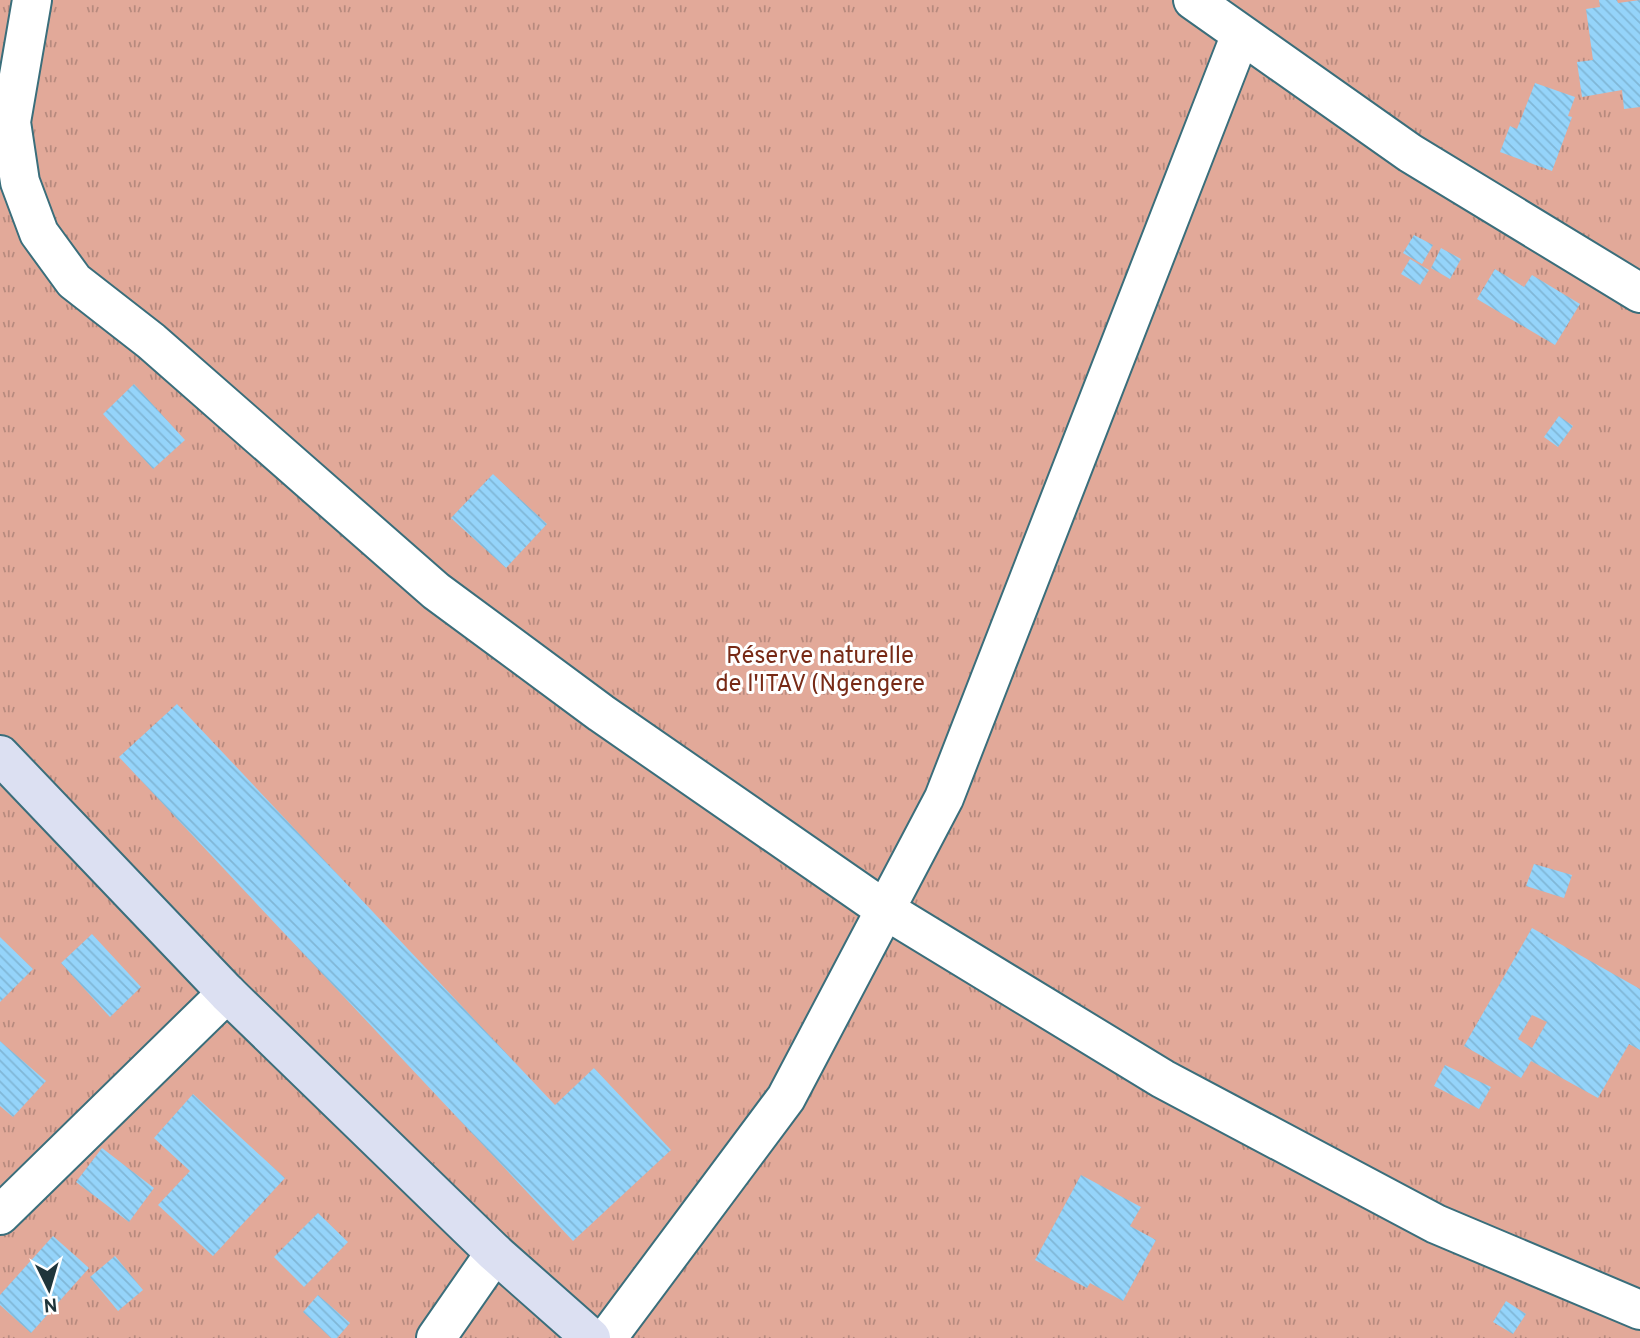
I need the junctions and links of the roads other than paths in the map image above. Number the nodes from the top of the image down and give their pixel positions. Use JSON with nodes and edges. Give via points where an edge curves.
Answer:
{"nodes":[{"id":1,"x":32,"y":0,"type":"edge"},
{"id":2,"x":1193,"y":0,"type":"edge"},
{"id":3,"x":1241,"y":34,"type":"junction"},
{"id":4,"x":1640,"y":293,"type":"edge"},
{"id":5,"x":0,"y":755,"type":"edge"},
{"id":6,"x":884,"y":909,"type":"junction"},
{"id":7,"x":227,"y":993,"type":"junction"},
{"id":8,"x":0,"y":1215,"type":"edge"},
{"id":9,"x":495,"y":1253,"type":"junction"},
{"id":10,"x":1640,"y":1310,"type":"edge"},
{"id":11,"x":436,"y":1338,"type":"edge"},
{"id":12,"x":591,"y":1338,"type":"edge"},
{"id":13,"x":607,"y":1338,"type":"edge"}],
"edges":[{"from":1,"to":6,"type":"street","via":[[11,122],[14,146],[20,181],[39,233],[74,281],[151,341],[436,591],[601,713]]},
{"from":2,"to":3,"type":"street"},
{"from":3,"to":4,"type":"street","via":[[1410,153]]},
{"from":3,"to":6,"type":"street","via":[[944,798]]},
{"from":5,"to":7,"type":"street"},
{"from":6,"to":10,"type":"street","via":[[1163,1079],[1436,1224]]},
{"from":6,"to":13,"type":"street","via":[[786,1098]]},
{"from":7,"to":8,"type":"street"},
{"from":7,"to":9,"type":"street"},
{"from":9,"to":11,"type":"street"},
{"from":9,"to":12,"type":"street"}]}
